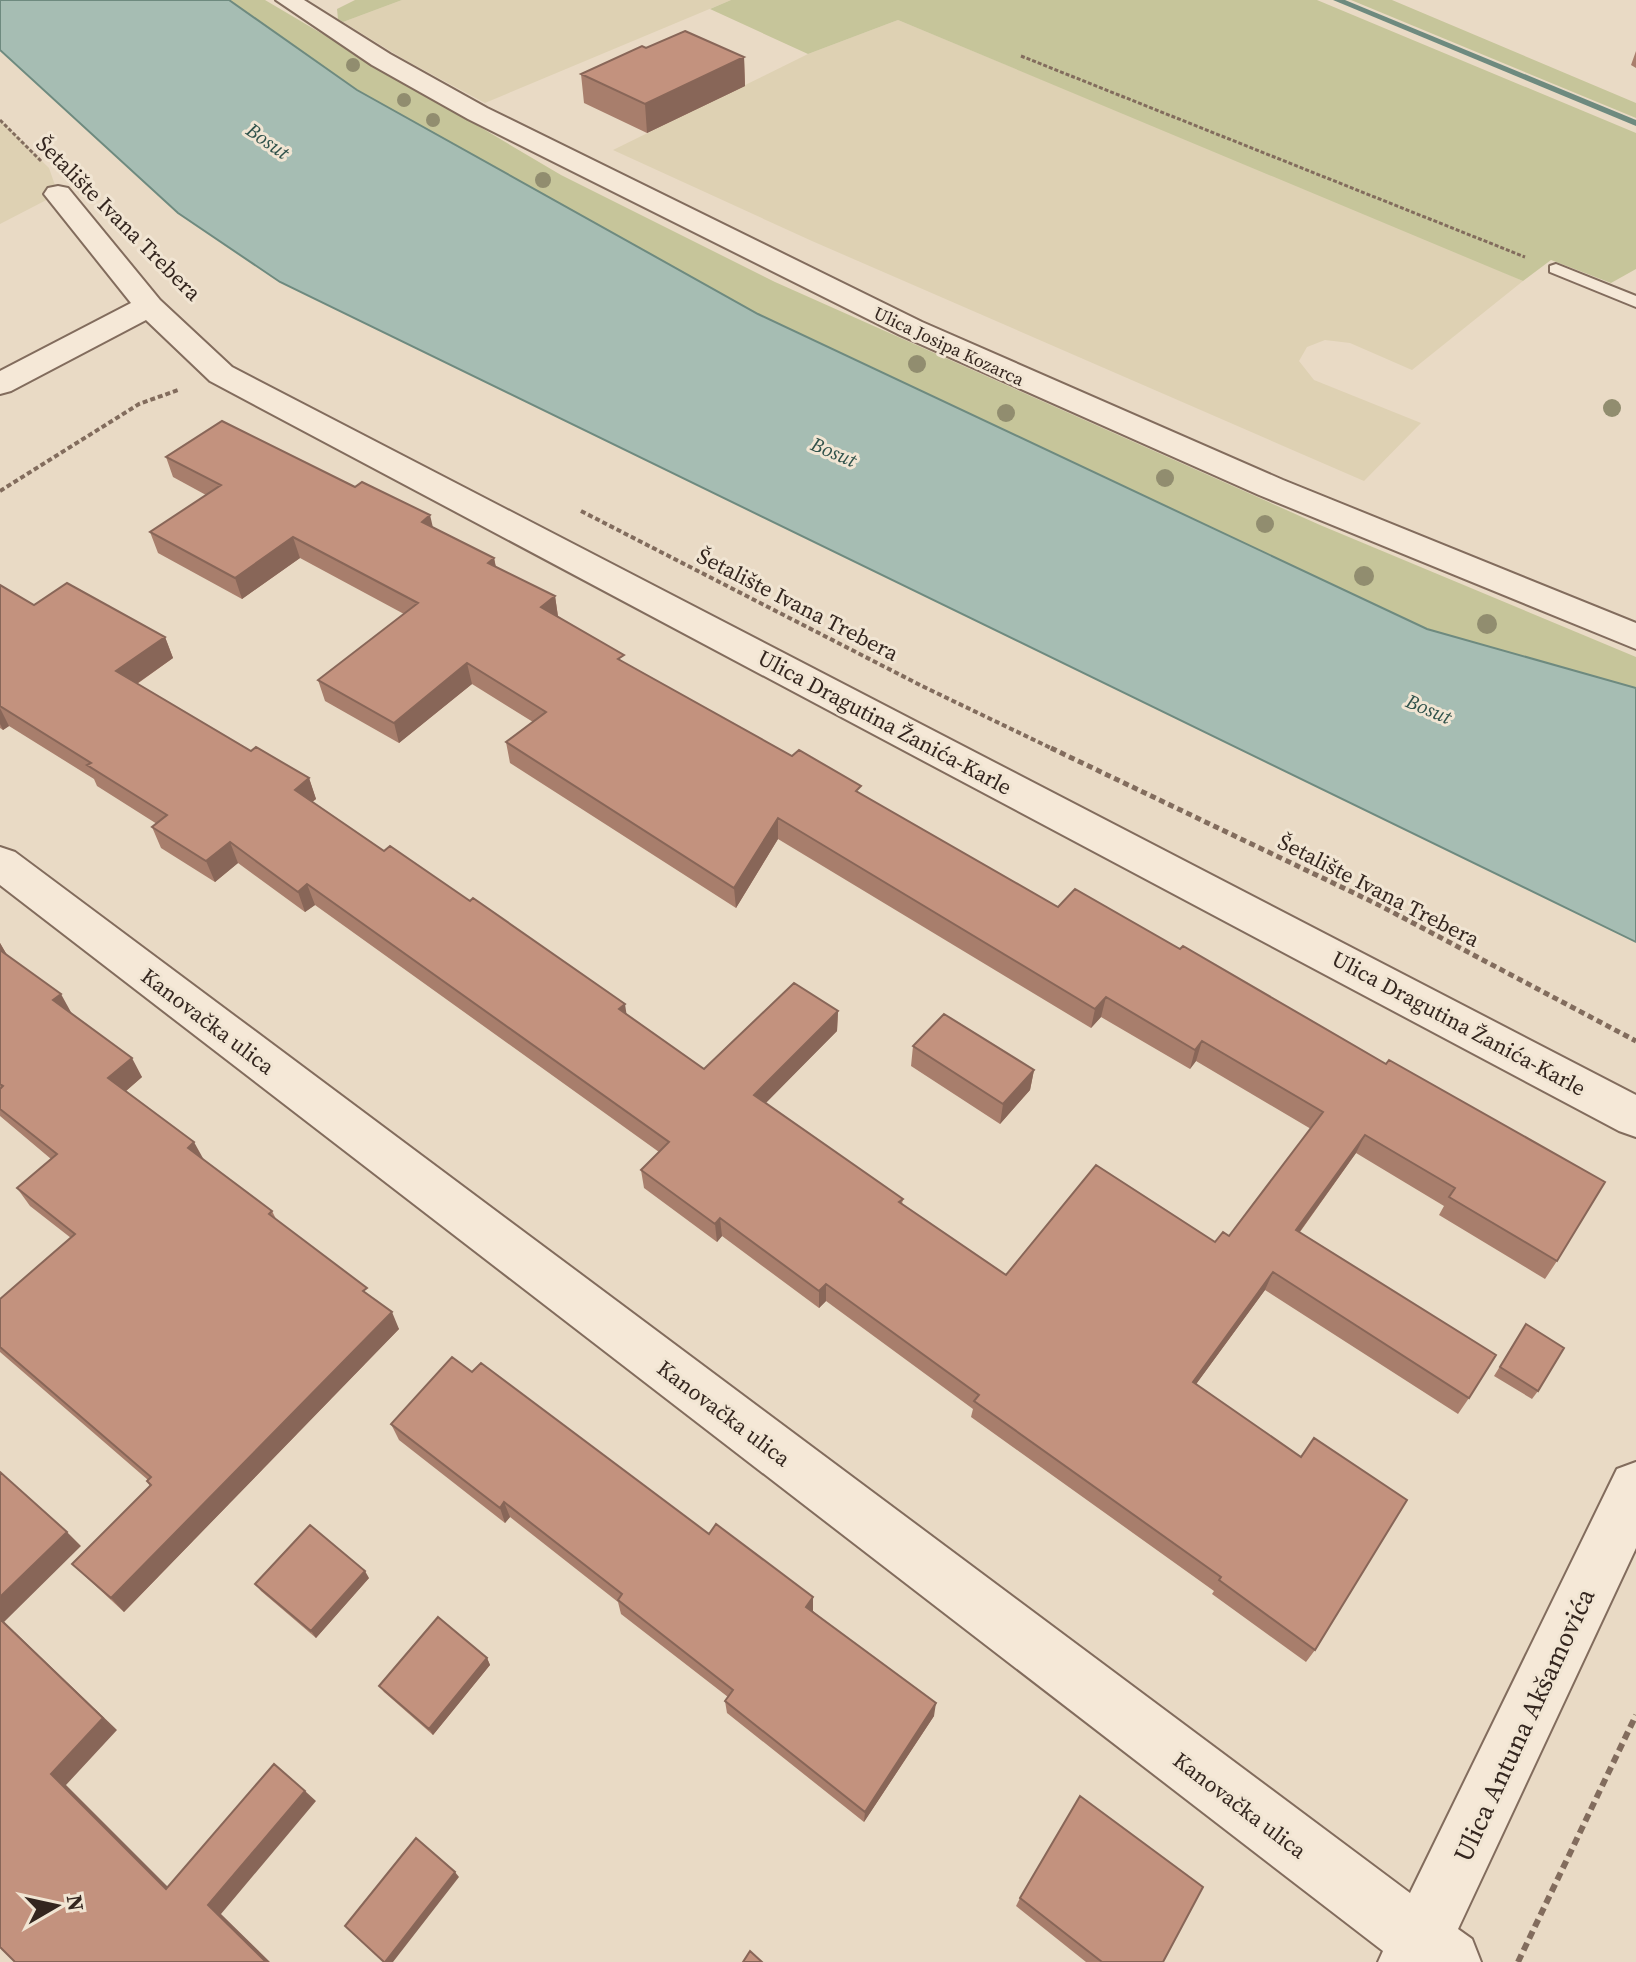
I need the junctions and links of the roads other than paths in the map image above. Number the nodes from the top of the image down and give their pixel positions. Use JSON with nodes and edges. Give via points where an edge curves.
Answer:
{"nodes":[{"id":1,"x":337,"y":0,"type":"edge"},
{"id":2,"x":297,"y":6,"type":"edge"},
{"id":3,"x":53,"y":181,"type":"road end"},
{"id":4,"x":1556,"y":269,"type":"road end"},
{"id":5,"x":1636,"y":302,"type":"edge"},
{"id":6,"x":149,"y":306,"type":"junction"},
{"id":7,"x":0,"y":384,"type":"edge"},
{"id":8,"x":1636,"y":637,"type":"edge"},
{"id":9,"x":0,"y":863,"type":"edge"},
{"id":10,"x":1636,"y":1117,"type":"edge"},
{"id":11,"x":1636,"y":1488,"type":"edge"},
{"id":12,"x":1427,"y":1955,"type":"edge"}],
"edges":[{"from":1,"to":2,"type":"street"},
{"from":2,"to":8,"type":"street","name":"Ulica Josipa Kozarca","via":[[403,72],[792,273],[964,354]]},
{"from":3,"to":6,"type":"street","name":"Ulica Dragutina Žanića-Karle"},
{"from":4,"to":5,"type":"lane"},
{"from":6,"to":7,"type":"street"},
{"from":6,"to":10,"type":"street","name":"Ulica Dragutina Žanića-Karle","via":[[221,374]]},
{"from":9,"to":12,"type":"street","name":"Kanovačka ulica"},
{"from":11,"to":12,"type":"street","name":"Ulica Antuna Akšamovića"}]}
